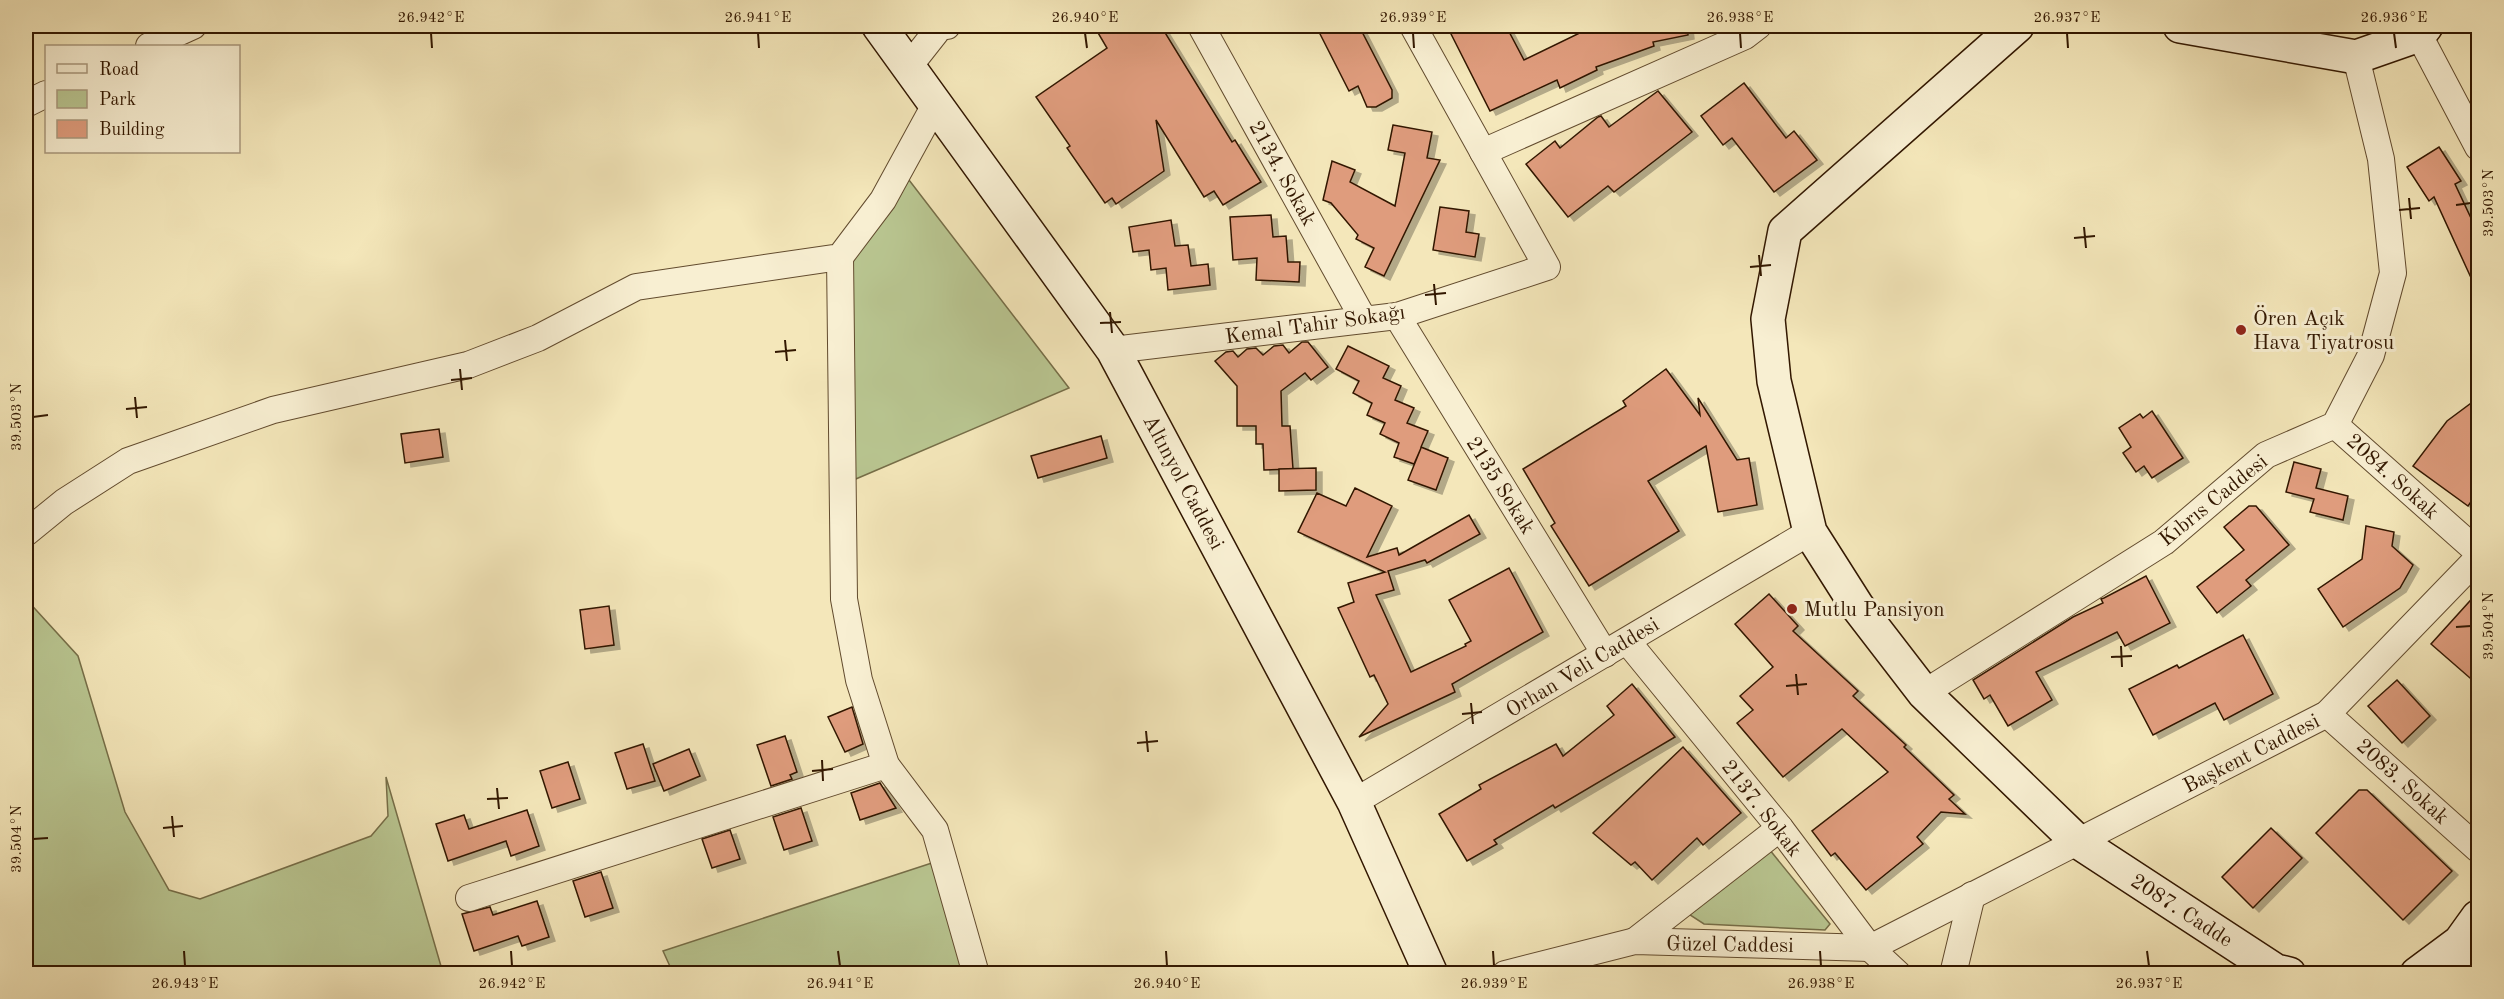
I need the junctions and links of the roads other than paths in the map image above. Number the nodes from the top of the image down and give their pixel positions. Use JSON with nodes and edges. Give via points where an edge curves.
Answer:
{"nodes":[{"id":1,"x":194,"y":26,"type":"edge"},
{"id":2,"x":879,"y":26,"type":"edge"},
{"id":3,"x":947,"y":26,"type":"edge"},
{"id":4,"x":1201,"y":26,"type":"edge"},
{"id":5,"x":1413,"y":26,"type":"edge"},
{"id":6,"x":1758,"y":26,"type":"edge"},
{"id":7,"x":2017,"y":26,"type":"edge"},
{"id":8,"x":2180,"y":26,"type":"edge"},
{"id":9,"x":2423,"y":30,"type":"edge"},
{"id":10,"x":149,"y":38,"type":"edge"},
{"id":11,"x":2356,"y":57,"type":"junction"},
{"id":12,"x":910,"y":65,"type":"junction"},
{"id":13,"x":45,"y":94,"type":"edge"},
{"id":14,"x":936,"y":103,"type":"junction"},
{"id":15,"x":26,"y":104,"type":"edge"},
{"id":16,"x":2478,"y":147,"type":"edge"},
{"id":17,"x":1483,"y":152,"type":"junction"},
{"id":18,"x":840,"y":257,"type":"junction"},
{"id":19,"x":1397,"y":316,"type":"junction"},
{"id":20,"x":1364,"y":320,"type":"junction"},
{"id":21,"x":1113,"y":350,"type":"junction"},
{"id":22,"x":2335,"y":425,"type":"junction"},
{"id":23,"x":1810,"y":532,"type":"junction"},
{"id":24,"x":26,"y":533,"type":"edge"},
{"id":25,"x":2478,"y":552,"type":"edge"},
{"id":26,"x":2478,"y":558,"type":"edge"},
{"id":27,"x":1627,"y":640,"type":"junction"},
{"id":28,"x":1605,"y":654,"type":"junction"},
{"id":29,"x":1924,"y":693,"type":"junction"},
{"id":30,"x":2327,"y":714,"type":"junction"},
{"id":31,"x":886,"y":765,"type":"junction"},
{"id":32,"x":1354,"y":802,"type":"junction"},
{"id":33,"x":1780,"y":828,"type":"junction"},
{"id":34,"x":2078,"y":841,"type":"junction"},
{"id":35,"x":2478,"y":849,"type":"edge"},
{"id":36,"x":1972,"y":895,"type":"junction"},
{"id":37,"x":469,"y":898,"type":"dead end"},
{"id":38,"x":2469,"y":930,"type":"edge"},
{"id":39,"x":1635,"y":942,"type":"junction"},
{"id":40,"x":1870,"y":948,"type":"junction"},
{"id":41,"x":976,"y":974,"type":"edge"},
{"id":42,"x":1431,"y":974,"type":"edge"},
{"id":43,"x":1505,"y":974,"type":"edge"},
{"id":44,"x":1898,"y":974,"type":"edge"},
{"id":45,"x":1953,"y":974,"type":"edge"},
{"id":46,"x":2289,"y":974,"type":"edge"},
{"id":47,"x":2416,"y":974,"type":"edge"},
{"id":48,"x":2467,"y":974,"type":"edge"}],
"edges":[{"from":1,"to":10,"type":"street"},
{"from":2,"to":12,"type":"street","name":"Altınyol Caddesi"},
{"from":3,"to":12,"type":"street","via":[[940,27]]},
{"from":4,"to":20,"type":"street","name":"2134. Sokak"},
{"from":5,"to":17,"type":"street"},
{"from":6,"to":17,"type":"street","via":[[1744,36]]},
{"from":7,"to":23,"type":"street","name":"2087. Cadde","via":[[1785,231],[1768,320],[1774,381]]},
{"from":8,"to":11,"type":"street"},
{"from":9,"to":11,"type":"street"},
{"from":9,"to":16,"type":"street"},
{"from":11,"to":22,"type":"street","via":[[2381,159],[2393,273],[2371,355]]},
{"from":12,"to":14,"type":"street","name":"Altınyol Caddesi"},
{"from":13,"to":15,"type":"street"},
{"from":14,"to":18,"type":"street","via":[[883,200]]},
{"from":14,"to":21,"type":"street","name":"Altınyol Caddesi"},
{"from":17,"to":19,"type":"street","name":"Kemal Tahir Sokağı","via":[[1546,267]]},
{"from":18,"to":24,"type":"street","via":[[636,287],[538,338],[468,365],[273,410],[128,461],[64,502]]},
{"from":18,"to":31,"type":"street","via":[[844,599],[859,680]]},
{"from":19,"to":20,"type":"street","name":"Kemal Tahir Sokağı"},
{"from":19,"to":28,"type":"street","name":"2135 Sokak"},
{"from":20,"to":21,"type":"street","name":"Kemal Tahir Sokağı"},
{"from":21,"to":32,"type":"street","name":"Altınyol Caddesi"},
{"from":22,"to":25,"type":"street","name":"2084. Sokak"},
{"from":22,"to":29,"type":"street","name":"Kıbrıs Caddesi","via":[[2266,455],[2164,543]]},
{"from":23,"to":27,"type":"street","name":"Orhan Veli Caddesi"},
{"from":23,"to":29,"type":"street","name":"2087. Cadde","via":[[1857,606]]},
{"from":26,"to":30,"type":"street","name":"Başkent Caddesi"},
{"from":27,"to":28,"type":"street","name":"Orhan Veli Caddesi"},
{"from":27,"to":33,"type":"street","name":"2137. Sokak"},
{"from":28,"to":32,"type":"street","name":"Orhan Veli Caddesi"},
{"from":29,"to":34,"type":"street","name":"2087. Cadde"},
{"from":30,"to":34,"type":"street","name":"Başkent Caddesi"},
{"from":30,"to":35,"type":"street","name":"2083. Sokak"},
{"from":31,"to":37,"type":"street"},
{"from":31,"to":41,"type":"street","via":[[935,830]]},
{"from":32,"to":42,"type":"street","name":"Altınyol Caddesi"},
{"from":33,"to":39,"type":"street"},
{"from":33,"to":40,"type":"street","name":"2137. Sokak"},
{"from":34,"to":36,"type":"street","name":"Güzel Caddesi"},
{"from":34,"to":46,"type":"street","name":"2087. Cadde","via":[[2276,971]]},
{"from":36,"to":40,"type":"street","name":"Güzel Caddesi"},
{"from":36,"to":45,"type":"street"},
{"from":38,"to":47,"type":"street"},
{"from":38,"to":48,"type":"street"},
{"from":39,"to":40,"type":"street","name":"Güzel Caddesi"},
{"from":39,"to":43,"type":"street","name":"Güzel Caddesi"},
{"from":40,"to":44,"type":"street","name":"2137. Sokak"}]}
